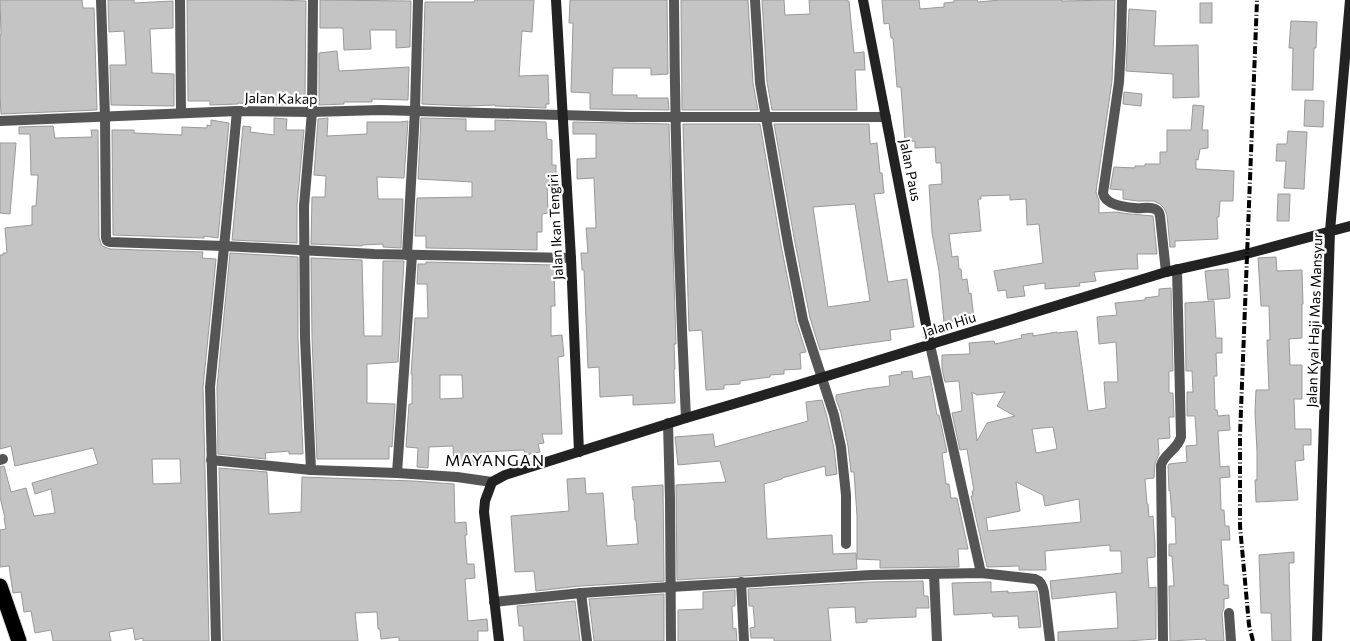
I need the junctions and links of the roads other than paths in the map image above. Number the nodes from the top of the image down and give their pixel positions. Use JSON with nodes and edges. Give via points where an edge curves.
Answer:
{"nodes":[{"id":1,"x":101,"y":0,"type":"edge"},
{"id":2,"x":180,"y":0,"type":"edge"},
{"id":3,"x":313,"y":0,"type":"edge"},
{"id":4,"x":418,"y":0,"type":"edge"},
{"id":5,"x":556,"y":0,"type":"edge"},
{"id":6,"x":674,"y":0,"type":"edge"},
{"id":7,"x":755,"y":0,"type":"edge"},
{"id":8,"x":863,"y":0,"type":"edge"},
{"id":9,"x":1122,"y":0,"type":"edge"},
{"id":10,"x":1350,"y":0,"type":"edge"},
{"id":11,"x":415,"y":110,"type":"junction"},
{"id":12,"x":237,"y":111,"type":"junction"},
{"id":13,"x":181,"y":112,"type":"junction"},
{"id":14,"x":312,"y":112,"type":"junction"},
{"id":15,"x":562,"y":115,"type":"junction"},
{"id":16,"x":105,"y":117,"type":"junction"},
{"id":17,"x":675,"y":117,"type":"junction"},
{"id":18,"x":766,"y":117,"type":"junction"},
{"id":19,"x":886,"y":117,"type":"junction"},
{"id":20,"x":0,"y":121,"type":"edge"},
{"id":21,"x":1350,"y":226,"type":"edge"},
{"id":22,"x":1330,"y":232,"type":"junction"},
{"id":23,"x":224,"y":246,"type":"junction"},
{"id":24,"x":306,"y":251,"type":"junction"},
{"id":25,"x":409,"y":255,"type":"junction"},
{"id":26,"x":571,"y":258,"type":"junction"},
{"id":27,"x":1177,"y":269,"type":"junction"},
{"id":28,"x":1166,"y":272,"type":"junction"},
{"id":29,"x":930,"y":345,"type":"junction"},
{"id":30,"x":822,"y":378,"type":"junction"},
{"id":31,"x":686,"y":418,"type":"junction"},
{"id":32,"x":668,"y":423,"type":"junction"},
{"id":33,"x":579,"y":452,"type":"junction"},
{"id":34,"x":211,"y":460,"type":"junction"},
{"id":35,"x":311,"y":470,"type":"junction"},
{"id":36,"x":398,"y":473,"type":"junction"},
{"id":37,"x":492,"y":482,"type":"junction"},
{"id":38,"x":846,"y":544,"type":"dead end"},
{"id":39,"x":934,"y":574,"type":"junction"},
{"id":40,"x":981,"y":574,"type":"junction"},
{"id":41,"x":741,"y":582,"type":"junction"},
{"id":42,"x":0,"y":586,"type":"edge"},
{"id":43,"x":670,"y":587,"type":"junction"},
{"id":44,"x":581,"y":593,"type":"junction"},
{"id":45,"x":494,"y":602,"type":"junction"},
{"id":46,"x":1229,"y":614,"type":"dead end"},
{"id":47,"x":19,"y":641,"type":"edge"},
{"id":48,"x":216,"y":641,"type":"edge"},
{"id":49,"x":499,"y":641,"type":"edge"},
{"id":50,"x":587,"y":641,"type":"edge"},
{"id":51,"x":671,"y":641,"type":"edge"},
{"id":52,"x":744,"y":641,"type":"edge"},
{"id":53,"x":937,"y":641,"type":"edge"},
{"id":54,"x":1050,"y":641,"type":"edge"},
{"id":55,"x":1163,"y":641,"type":"edge"},
{"id":56,"x":1231,"y":641,"type":"edge"},
{"id":57,"x":1317,"y":641,"type":"edge"}],
"edges":[{"from":1,"to":16,"type":"street"},
{"from":2,"to":13,"type":"street"},
{"from":3,"to":14,"type":"street"},
{"from":4,"to":11,"type":"street"},
{"from":5,"to":15,"type":"main road","name":"Jalan Ikan Tengiri"},
{"from":6,"to":17,"type":"street"},
{"from":7,"to":18,"type":"street","via":[[760,83]]},
{"from":8,"to":19,"type":"main road","name":"Jalan Paus"},
{"from":9,"to":28,"type":"street","via":[[1119,82],[1103,193],[1106,201],[1115,204],[1157,210]]},
{"from":10,"to":22,"type":"main road","name":"Jalan Kyai Haji Mas Mansyur"},
{"from":11,"to":14,"type":"street","name":"Jalan Kakap"},
{"from":11,"to":15,"type":"street","name":"Jalan Kakap"},
{"from":11,"to":25,"type":"street"},
{"from":12,"to":13,"type":"street","name":"Jalan Kakap"},
{"from":12,"to":14,"type":"street","name":"Jalan Kakap"},
{"from":12,"to":23,"type":"street"},
{"from":13,"to":16,"type":"street","name":"Jalan Kakap"},
{"from":14,"to":24,"type":"street","via":[[304,206]]},
{"from":15,"to":17,"type":"street","name":"Jalan Kakap"},
{"from":15,"to":26,"type":"main road","name":"Jalan Ikan Tengiri"},
{"from":16,"to":20,"type":"street","name":"Jalan Kakap"},
{"from":16,"to":23,"type":"street","via":[[107,241]]},
{"from":17,"to":18,"type":"street","name":"Jalan Kakap"},
{"from":17,"to":31,"type":"street"},
{"from":18,"to":19,"type":"street","name":"Jalan Kakap"},
{"from":18,"to":30,"type":"street","via":[[803,320]]},
{"from":19,"to":29,"type":"main road","name":"Jalan Paus"},
{"from":21,"to":22,"type":"main road","name":"Jalan Hiu"},
{"from":22,"to":27,"type":"main road","name":"Jalan Hiu"},
{"from":22,"to":57,"type":"main road","name":"Jalan Kyai Haji Mas Mansyur"},
{"from":23,"to":24,"type":"street"},
{"from":23,"to":34,"type":"street","via":[[210,387]]},
{"from":24,"to":25,"type":"street"},
{"from":24,"to":35,"type":"street","via":[[305,338]]},
{"from":25,"to":26,"type":"street"},
{"from":25,"to":36,"type":"street"},
{"from":26,"to":33,"type":"main road","name":"Jalan Ikan Tengiri"},
{"from":27,"to":28,"type":"main road","name":"Jalan Hiu"},
{"from":27,"to":55,"type":"street","via":[[1181,437],[1161,465]]},
{"from":28,"to":29,"type":"main road","name":"Jalan Hiu"},
{"from":29,"to":30,"type":"main road","name":"Jalan Hiu"},
{"from":29,"to":40,"type":"street"},
{"from":30,"to":31,"type":"main road","name":"Jalan Hiu"},
{"from":30,"to":38,"type":"street","via":[[834,414],[843,463]]},
{"from":31,"to":32,"type":"main road","name":"Jalan Hiu"},
{"from":32,"to":33,"type":"main road","name":"Jalan Hiu"},
{"from":32,"to":43,"type":"street"},
{"from":33,"to":37,"type":"main road","name":"Jalan Hiu"},
{"from":34,"to":35,"type":"street"},
{"from":34,"to":48,"type":"street"},
{"from":35,"to":36,"type":"street"},
{"from":36,"to":37,"type":"street"},
{"from":37,"to":45,"type":"main road","via":[[484,512]]},
{"from":39,"to":40,"type":"street"},
{"from":39,"to":41,"type":"street"},
{"from":39,"to":53,"type":"street"},
{"from":40,"to":54,"type":"street","via":[[1039,580],[1044,592]]},
{"from":41,"to":43,"type":"street"},
{"from":41,"to":52,"type":"street"},
{"from":42,"to":47,"type":"highway"},
{"from":43,"to":44,"type":"street"},
{"from":43,"to":51,"type":"street"},
{"from":44,"to":45,"type":"street"},
{"from":44,"to":50,"type":"street"},
{"from":45,"to":49,"type":"main road"},
{"from":46,"to":56,"type":"street"}]}
